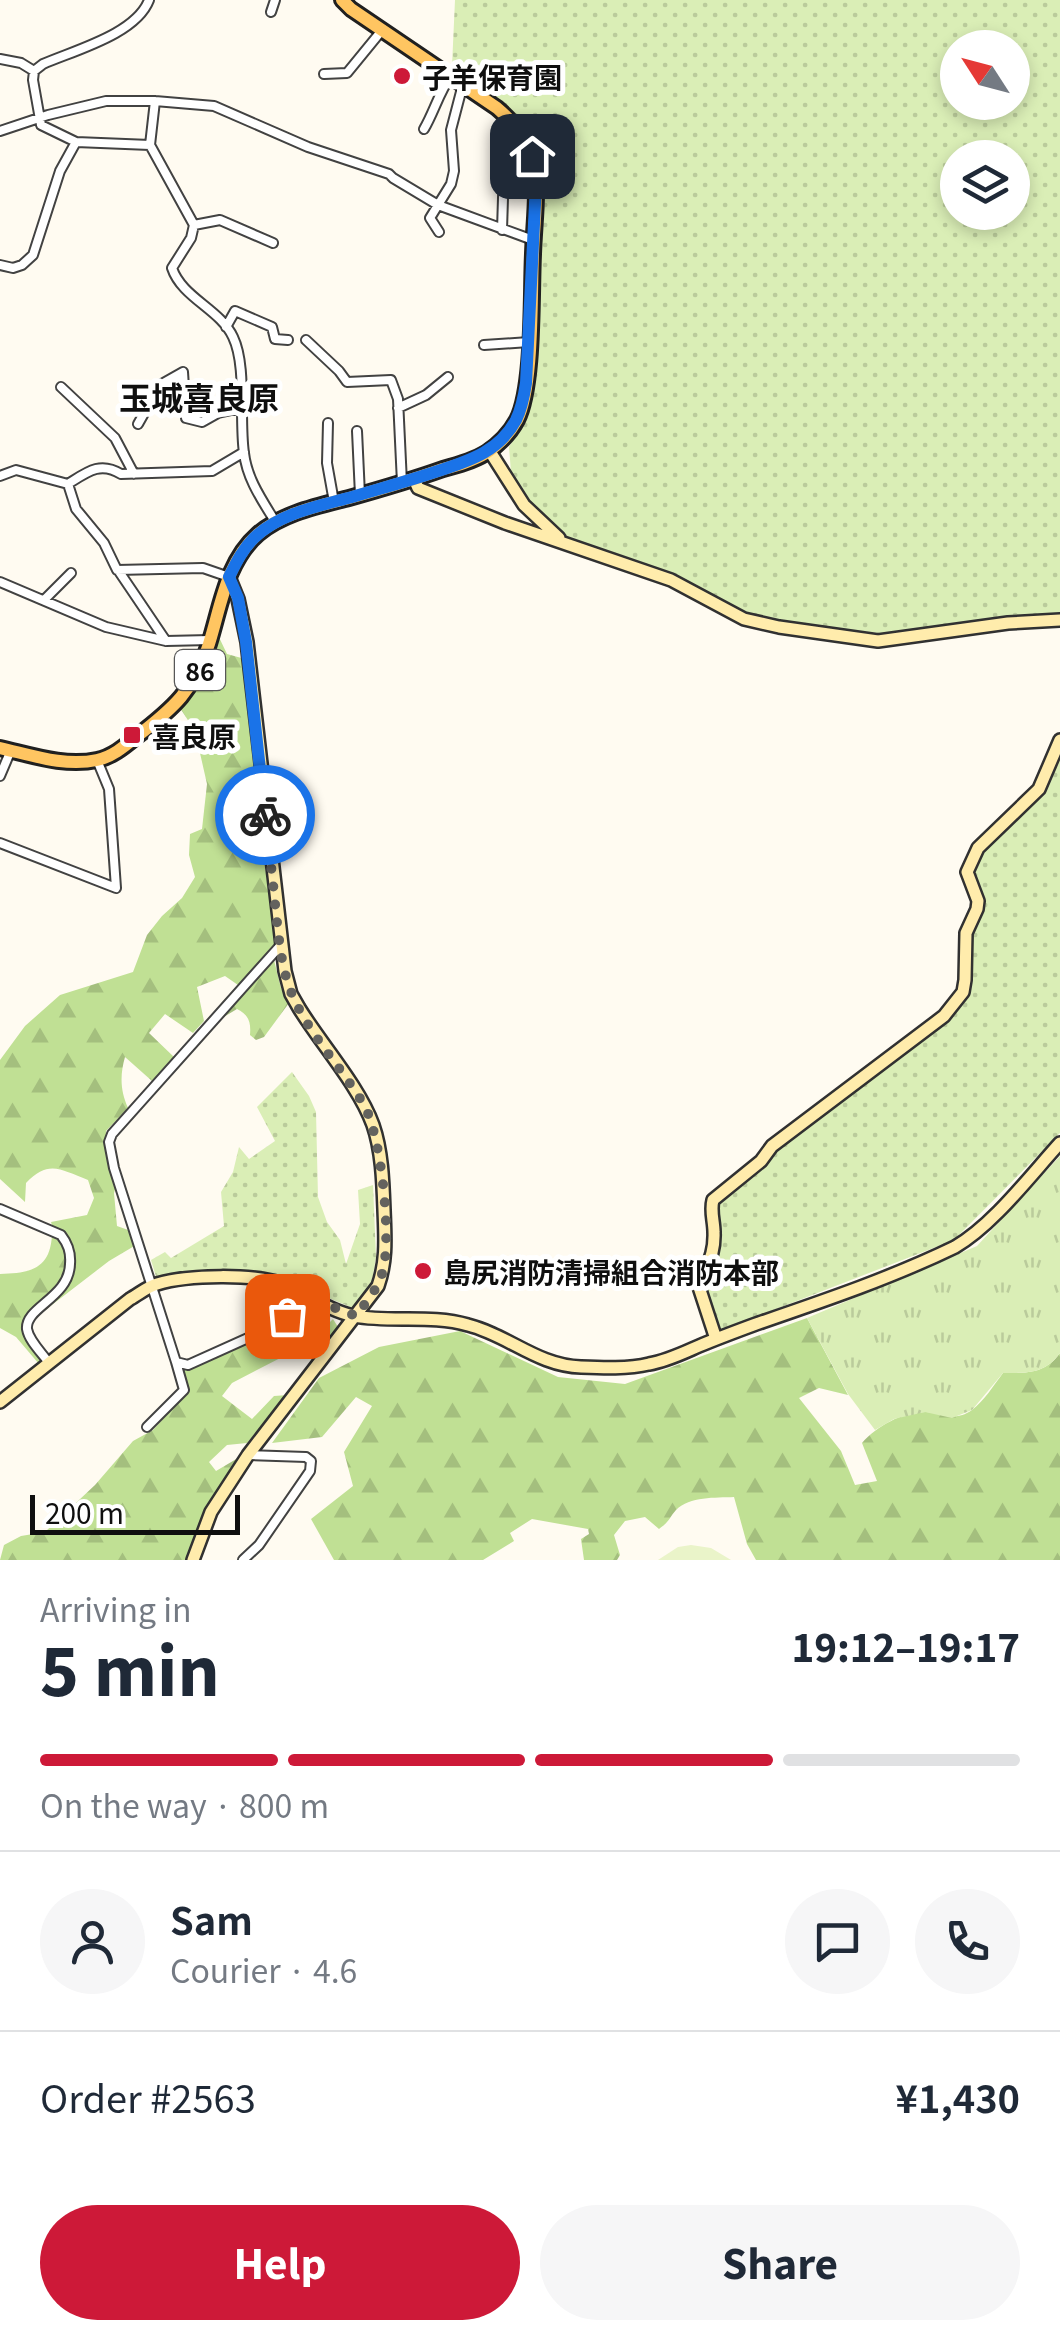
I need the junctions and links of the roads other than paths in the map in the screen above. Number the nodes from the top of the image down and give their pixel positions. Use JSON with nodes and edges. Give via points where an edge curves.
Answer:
{"nodes":[{"id":1,"x":149,"y":0,"type":"edge"},
{"id":2,"x":275,"y":0,"type":"edge"},
{"id":3,"x":364,"y":0,"type":"edge"},
{"id":4,"x":343,"y":3,"type":"edge"},
{"id":5,"x":270,"y":12,"type":"dead end"},
{"id":6,"x":379,"y":27,"type":"junction"},
{"id":7,"x":0,"y":60,"type":"edge"},
{"id":8,"x":34,"y":71,"type":"junction"},
{"id":9,"x":324,"y":74,"type":"dead end"},
{"id":10,"x":457,"y":80,"type":"junction"},
{"id":11,"x":155,"y":101,"type":"junction"},
{"id":12,"x":40,"y":118,"type":"junction"},
{"id":13,"x":514,"y":122,"type":"junction"},
{"id":14,"x":424,"y":129,"type":"dead end"},
{"id":15,"x":0,"y":131,"type":"edge"},
{"id":16,"x":76,"y":142,"type":"junction"},
{"id":17,"x":150,"y":146,"type":"junction"},
{"id":18,"x":438,"y":205,"type":"junction"},
{"id":19,"x":194,"y":225,"type":"junction"},
{"id":20,"x":502,"y":230,"type":"junction"},
{"id":21,"x":438,"y":232,"type":"dead end"},
{"id":22,"x":533,"y":240,"type":"junction"},
{"id":23,"x":272,"y":243,"type":"dead end"},
{"id":24,"x":0,"y":265,"type":"edge"},
{"id":25,"x":226,"y":326,"type":"junction"},
{"id":26,"x":288,"y":340,"type":"dead end"},
{"id":27,"x":306,"y":340,"type":"dead end"},
{"id":28,"x":529,"y":342,"type":"junction"},
{"id":29,"x":484,"y":345,"type":"dead end"},
{"id":30,"x":448,"y":377,"type":"dead end"},
{"id":31,"x":61,"y":387,"type":"dead end"},
{"id":32,"x":242,"y":408,"type":"junction"},
{"id":33,"x":398,"y":408,"type":"junction"},
{"id":34,"x":328,"y":423,"type":"dead end"},
{"id":35,"x":138,"y":424,"type":"dead end"},
{"id":36,"x":357,"y":431,"type":"dead end"},
{"id":37,"x":490,"y":450,"type":"junction"},
{"id":38,"x":244,"y":452,"type":"junction"},
{"id":39,"x":134,"y":474,"type":"junction"},
{"id":40,"x":0,"y":476,"type":"edge"},
{"id":41,"x":408,"y":481,"type":"junction"},
{"id":42,"x":68,"y":484,"type":"junction"},
{"id":43,"x":360,"y":494,"type":"junction"},
{"id":44,"x":334,"y":502,"type":"junction"},
{"id":45,"x":276,"y":523,"type":"junction"},
{"id":46,"x":562,"y":541,"type":"junction"},
{"id":47,"x":117,"y":570,"type":"junction"},
{"id":48,"x":71,"y":572,"type":"dead end"},
{"id":49,"x":229,"y":577,"type":"junction"},
{"id":50,"x":0,"y":582,"type":"edge"},
{"id":51,"x":44,"y":600,"type":"junction"},
{"id":52,"x":1060,"y":620,"type":"edge"},
{"id":53,"x":210,"y":640,"type":"junction"},
{"id":54,"x":166,"y":641,"type":"junction"},
{"id":55,"x":1060,"y":740,"type":"edge"},
{"id":56,"x":5,"y":749,"type":"edge"},
{"id":57,"x":96,"y":760,"type":"junction"},
{"id":58,"x":0,"y":776,"type":"edge"},
{"id":59,"x":0,"y":843,"type":"edge"},
{"id":60,"x":280,"y":946,"type":"junction"},
{"id":61,"x":1060,"y":1143,"type":"edge"},
{"id":62,"x":0,"y":1208,"type":"edge"},
{"id":63,"x":152,"y":1286,"type":"junction"},
{"id":64,"x":310,"y":1298,"type":"junction"},
{"id":65,"x":356,"y":1316,"type":"junction"},
{"id":66,"x":716,"y":1339,"type":"junction"},
{"id":67,"x":176,"y":1362,"type":"junction"},
{"id":68,"x":48,"y":1363,"type":"junction"},
{"id":69,"x":0,"y":1402,"type":"edge"},
{"id":70,"x":147,"y":1427,"type":"dead end"},
{"id":71,"x":248,"y":1455,"type":"junction"},
{"id":72,"x":193,"y":1560,"type":"edge"},
{"id":73,"x":243,"y":1560,"type":"edge"}],
"edges":[{"from":1,"to":8,"type":"street","via":[[143,13],[108,38]]},
{"from":2,"to":5,"type":"street"},
{"from":3,"to":6,"type":"main road","number":"86"},
{"from":4,"to":6,"type":"main road","number":"86"},
{"from":6,"to":9,"type":"street","via":[[347,73]]},
{"from":6,"to":10,"type":"main road","number":"86"},
{"from":7,"to":8,"type":"street"},
{"from":8,"to":12,"type":"street"},
{"from":10,"to":13,"type":"main road","number":"86"},
{"from":10,"to":14,"type":"street","via":[[444,85]]},
{"from":10,"to":18,"type":"street","via":[[454,171]]},
{"from":11,"to":12,"type":"street","via":[[106,101]]},
{"from":11,"to":17,"type":"street"},
{"from":11,"to":18,"type":"street","via":[[214,106],[308,148],[389,174]]},
{"from":12,"to":15,"type":"street"},
{"from":12,"to":16,"type":"street","via":[[41,125]]},
{"from":13,"to":20,"type":"street","via":[[504,166]]},
{"from":13,"to":22,"type":"main road","number":"86","via":[[535,169]]},
{"from":16,"to":17,"type":"street"},
{"from":16,"to":24,"type":"street","via":[[33,255],[13,268]]},
{"from":17,"to":19,"type":"street"},
{"from":18,"to":20,"type":"street"},
{"from":18,"to":21,"type":"street","via":[[430,218]]},
{"from":19,"to":23,"type":"street","via":[[220,220]]},
{"from":19,"to":25,"type":"street","via":[[172,268],[176,281]]},
{"from":20,"to":22,"type":"street"},
{"from":22,"to":28,"type":"main road","number":"86"},
{"from":25,"to":26,"type":"street","via":[[235,310],[272,327],[274,339]]},
{"from":25,"to":32,"type":"street","via":[[240,356]]},
{"from":27,"to":33,"type":"street","via":[[347,382],[391,380]]},
{"from":28,"to":29,"type":"street"},
{"from":28,"to":37,"type":"main road","number":"86","via":[[523,404]]},
{"from":30,"to":33,"type":"street"},
{"from":31,"to":39,"type":"street","via":[[115,438]]},
{"from":32,"to":35,"type":"street","via":[[202,422],[186,418],[182,372],[160,385]]},
{"from":32,"to":38,"type":"street"},
{"from":33,"to":41,"type":"street"},
{"from":34,"to":44,"type":"street"},
{"from":36,"to":43,"type":"street"},
{"from":37,"to":41,"type":"main road","number":"86"},
{"from":37,"to":46,"type":"street","via":[[524,505]]},
{"from":38,"to":39,"type":"street","via":[[212,471]]},
{"from":38,"to":45,"type":"street","via":[[248,475]]},
{"from":39,"to":42,"type":"street","via":[[100,466]]},
{"from":40,"to":42,"type":"street","via":[[16,470]]},
{"from":41,"to":43,"type":"main road","number":"86"},
{"from":41,"to":46,"type":"street"},
{"from":42,"to":47,"type":"street","via":[[76,510],[104,542]]},
{"from":43,"to":44,"type":"main road","number":"86"},
{"from":44,"to":45,"type":"main road","number":"86"},
{"from":45,"to":49,"type":"main road","number":"86","via":[[249,544]]},
{"from":46,"to":52,"type":"street","via":[[779,628],[878,641]]},
{"from":47,"to":49,"type":"street","via":[[204,568]]},
{"from":47,"to":54,"type":"street"},
{"from":48,"to":51,"type":"street"},
{"from":49,"to":53,"type":"main road","number":"86"},
{"from":49,"to":60,"type":"street","via":[[246,642]]},
{"from":50,"to":51,"type":"street"},
{"from":51,"to":54,"type":"street","via":[[106,627]]},
{"from":53,"to":54,"type":"street"},
{"from":53,"to":57,"type":"main road","number":"86","via":[[180,701],[121,749]]},
{"from":55,"to":66,"type":"street","via":[[1039,789],[971,861],[967,872],[978,901],[966,933],[966,980],[954,1006],[712,1200],[713,1254],[699,1286]]},
{"from":56,"to":57,"type":"main road","via":[[69,762]]},
{"from":56,"to":58,"type":"street"},
{"from":57,"to":59,"type":"street","via":[[109,789],[116,888]]},
{"from":60,"to":63,"type":"street","via":[[112,1134],[114,1168]]},
{"from":60,"to":65,"type":"street","via":[[292,994],[364,1106],[376,1140],[384,1270]]},
{"from":61,"to":66,"type":"street","via":[[955,1247]]},
{"from":62,"to":68,"type":"street","via":[[67,1243],[67,1281],[28,1321],[30,1338]]},
{"from":63,"to":64,"type":"street","via":[[249,1277]]},
{"from":63,"to":67,"type":"street"},
{"from":63,"to":68,"type":"street"},
{"from":64,"to":65,"type":"street"},
{"from":64,"to":67,"type":"street","via":[[270,1328],[188,1365]]},
{"from":65,"to":66,"type":"street","via":[[466,1324],[548,1362],[579,1368],[649,1364]]},
{"from":65,"to":71,"type":"street"},
{"from":67,"to":70,"type":"street","via":[[184,1390]]},
{"from":68,"to":69,"type":"street"},
{"from":71,"to":72,"type":"street","via":[[211,1512]]},
{"from":71,"to":73,"type":"street","via":[[311,1461],[260,1545]]}]}
